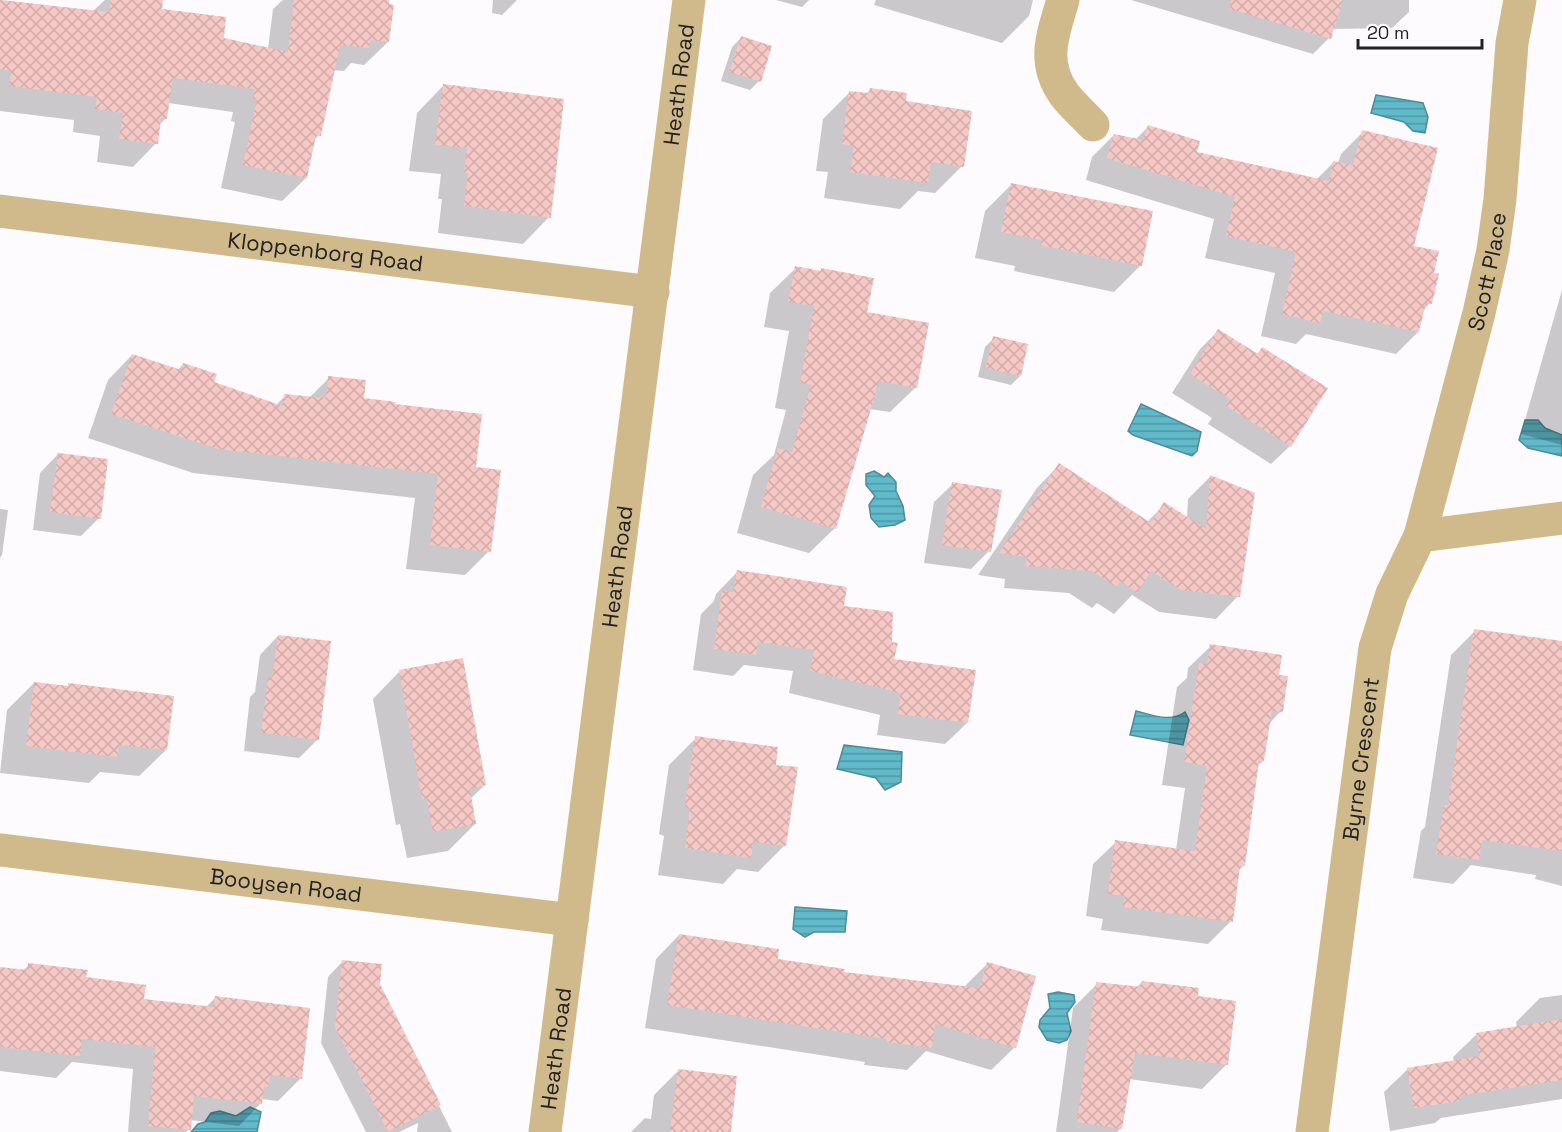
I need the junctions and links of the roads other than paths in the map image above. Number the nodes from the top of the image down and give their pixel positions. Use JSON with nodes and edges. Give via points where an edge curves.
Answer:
{"nodes":[{"id":1,"x":689,"y":0,"type":"edge"},
{"id":2,"x":1063,"y":0,"type":"edge"},
{"id":3,"x":1520,"y":0,"type":"edge"},
{"id":4,"x":1094,"y":125,"type":"dead end"},
{"id":5,"x":0,"y":211,"type":"edge"},
{"id":6,"x":653,"y":291,"type":"junction"},
{"id":7,"x":1562,"y":518,"type":"edge"},
{"id":8,"x":1420,"y":536,"type":"junction"},
{"id":9,"x":0,"y":850,"type":"edge"},
{"id":10,"x":572,"y":920,"type":"junction"},
{"id":11,"x":545,"y":1132,"type":"edge"},
{"id":12,"x":1312,"y":1132,"type":"edge"}],
"edges":[{"from":1,"to":6,"type":"street","name":"Heath Road"},
{"from":2,"to":4,"type":"street","via":[[1051,42],[1050,67],[1064,94]]},
{"from":3,"to":8,"type":"street","name":"Scott Place","via":[[1512,43],[1493,250]]},
{"from":5,"to":6,"type":"street","name":"Kloppenborg Road"},
{"from":6,"to":10,"type":"street","name":"Heath Road"},
{"from":7,"to":8,"type":"street"},
{"from":8,"to":12,"type":"street","name":"Byrne Crescent","via":[[1392,594],[1375,648]]},
{"from":9,"to":10,"type":"street","name":"Booysen Road"},
{"from":10,"to":11,"type":"street","name":"Heath Road"}]}
